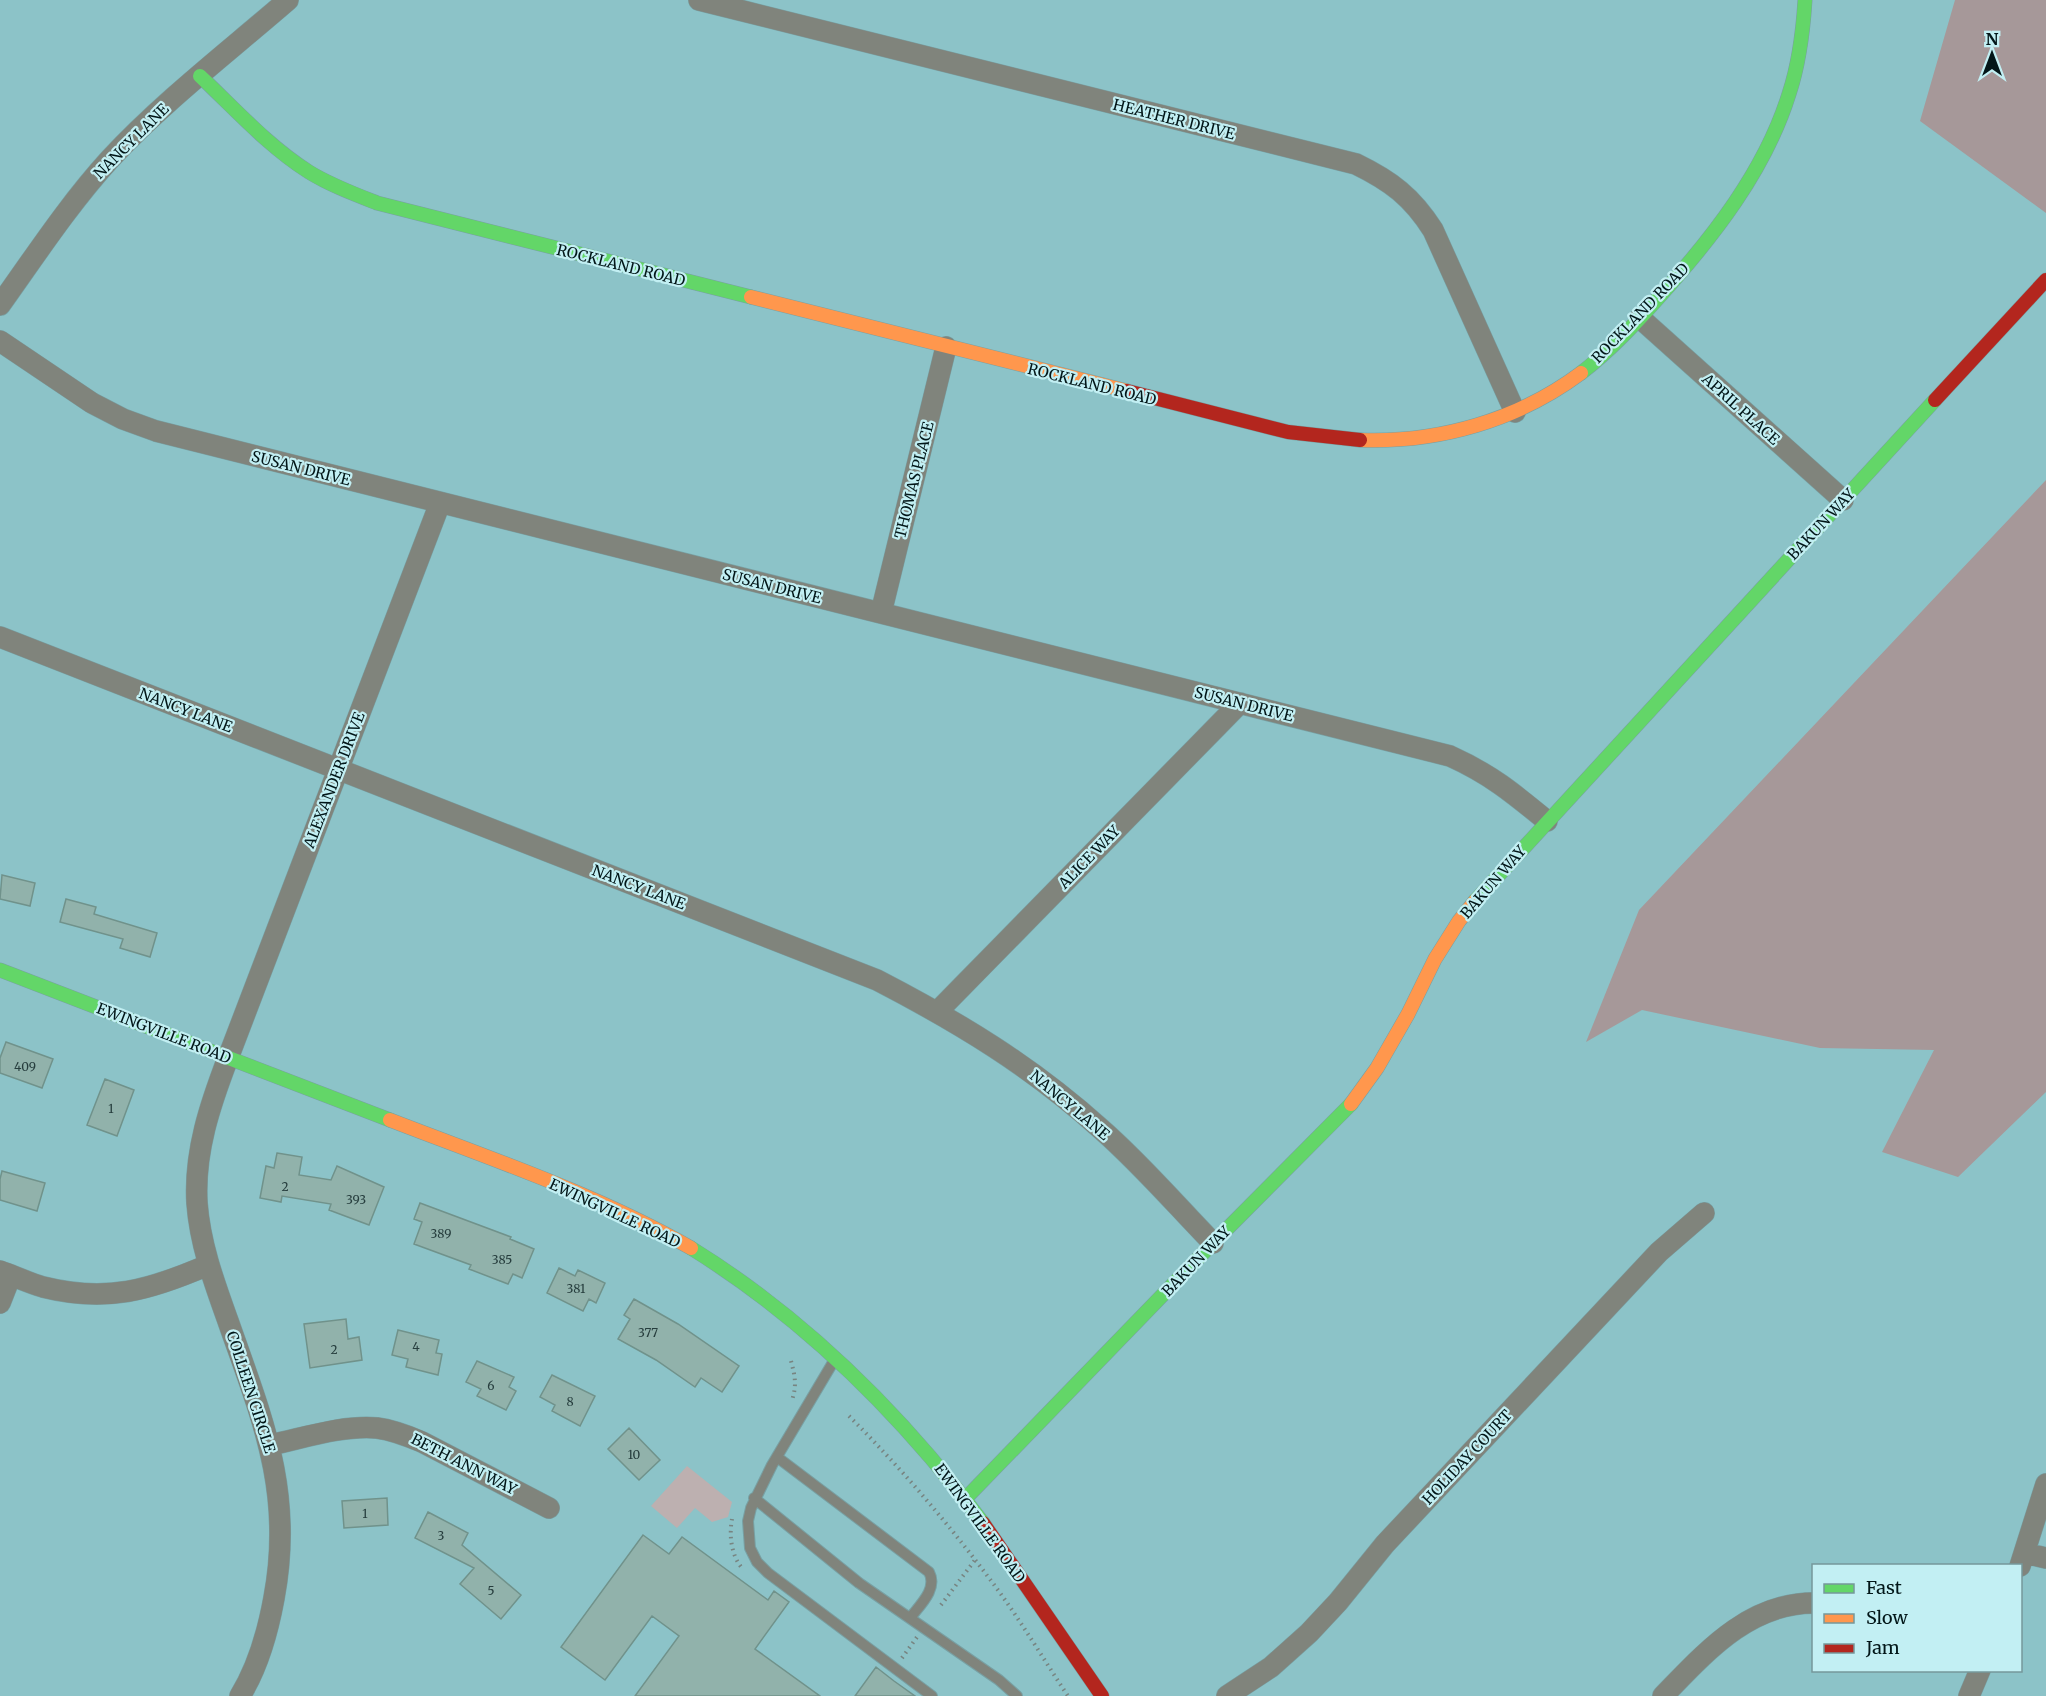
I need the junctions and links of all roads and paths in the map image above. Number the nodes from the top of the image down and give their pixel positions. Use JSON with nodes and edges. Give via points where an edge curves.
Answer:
{"nodes":[{"id":1,"x":288,"y":0,"type":"edge"},
{"id":2,"x":699,"y":0,"type":"edge"},
{"id":3,"x":1805,"y":0,"type":"edge"},
{"id":4,"x":200,"y":76,"type":"junction"},
{"id":5,"x":2046,"y":280,"type":"edge"},
{"id":6,"x":0,"y":305,"type":"edge"},
{"id":7,"x":1640,"y":318,"type":"junction"},
{"id":8,"x":0,"y":341,"type":"edge"},
{"id":9,"x":946,"y":347,"type":"junction"},
{"id":10,"x":1515,"y":412,"type":"junction"},
{"id":11,"x":1843,"y":500,"type":"junction"},
{"id":12,"x":440,"y":503,"type":"junction"},
{"id":13,"x":881,"y":613,"type":"junction"},
{"id":14,"x":0,"y":637,"type":"edge"},
{"id":15,"x":1240,"y":703,"type":"junction"},
{"id":16,"x":338,"y":769,"type":"junction"},
{"id":17,"x":1547,"y":821,"type":"junction"},
{"id":18,"x":0,"y":970,"type":"edge"},
{"id":19,"x":938,"y":1011,"type":"junction"},
{"id":20,"x":228,"y":1058,"type":"junction"},
{"id":21,"x":1704,"y":1213,"type":"dead end"},
{"id":22,"x":1213,"y":1243,"type":"junction"},
{"id":23,"x":208,"y":1265,"type":"junction"},
{"id":24,"x":5,"y":1273,"type":"edge"},
{"id":25,"x":0,"y":1303,"type":"edge"},
{"id":26,"x":837,"y":1356,"type":"junction"},
{"id":27,"x":849,"y":1416,"type":"dead end"},
{"id":28,"x":270,"y":1445,"type":"junction"},
{"id":29,"x":777,"y":1457,"type":"junction"},
{"id":30,"x":2046,"y":1484,"type":"edge"},
{"id":31,"x":754,"y":1498,"type":"junction"},
{"id":32,"x":965,"y":1499,"type":"junction"},
{"id":33,"x":549,"y":1508,"type":"dead end"},
{"id":34,"x":2046,"y":1558,"type":"edge"},
{"id":35,"x":2023,"y":1560,"type":"edge"},
{"id":36,"x":1812,"y":1603,"type":"edge"},
{"id":37,"x":910,"y":1618,"type":"junction"},
{"id":38,"x":1980,"y":1672,"type":"edge"},
{"id":39,"x":240,"y":1696,"type":"edge"},
{"id":40,"x":932,"y":1696,"type":"edge"},
{"id":41,"x":1017,"y":1696,"type":"edge"},
{"id":42,"x":1068,"y":1696,"type":"edge"},
{"id":43,"x":1102,"y":1696,"type":"edge"},
{"id":44,"x":1227,"y":1696,"type":"edge"},
{"id":45,"x":1663,"y":1696,"type":"edge"},
{"id":46,"x":1969,"y":1696,"type":"edge"}],
"edges":[{"from":1,"to":4,"type":"street","name":"NANCY LANE"},
{"from":2,"to":10,"type":"street","name":"HEATHER DRIVE","via":[[1356,164],[1377,174],[1403,192],[1432,230]]},
{"from":3,"to":7,"type":"street","name":"ROCKLAND ROAD","via":[[1797,66],[1769,145],[1714,231]]},
{"from":4,"to":6,"type":"street","name":"NANCY LANE","via":[[110,160],[72,205]]},
{"from":4,"to":9,"type":"street","name":"ROCKLAND ROAD","via":[[272,145],[302,167],[338,188],[377,203]]},
{"from":5,"to":11,"type":"street","name":"BAKUN WAY"},
{"from":7,"to":10,"type":"street","name":"ROCKLAND ROAD","via":[[1578,375]]},
{"from":7,"to":11,"type":"street","name":"APRIL PLACE"},
{"from":8,"to":12,"type":"street","name":"SUSAN DRIVE","via":[[92,403],[156,432]]},
{"from":9,"to":10,"type":"street","name":"ROCKLAND ROAD","via":[[1325,439],[1368,442],[1440,436]]},
{"from":9,"to":13,"type":"street","name":"THOMAS PLACE"},
{"from":11,"to":17,"type":"street","name":"BAKUN WAY"},
{"from":12,"to":13,"type":"street","name":"SUSAN DRIVE"},
{"from":12,"to":16,"type":"street","name":"ALEXANDER DRIVE"},
{"from":13,"to":15,"type":"street","name":"SUSAN DRIVE"},
{"from":14,"to":16,"type":"street","name":"NANCY LANE"},
{"from":15,"to":17,"type":"street","name":"SUSAN DRIVE","via":[[1450,756],[1502,784]]},
{"from":15,"to":19,"type":"street","name":"ALICE WAY"},
{"from":16,"to":19,"type":"street","name":"NANCY LANE","via":[[876,980]]},
{"from":16,"to":20,"type":"street","name":"ALEXANDER DRIVE"},
{"from":17,"to":22,"type":"street","name":"BAKUN WAY","via":[[1459,921],[1377,1068],[1347,1110]]},
{"from":18,"to":20,"type":"street","name":"EWINGVILLE ROAD"},
{"from":19,"to":22,"type":"street","name":"NANCY LANE","via":[[1045,1082],[1102,1130]]},
{"from":20,"to":23,"type":"street","name":"COLLEEN CIRCLE","via":[[204,1128],[197,1169],[201,1239]]},
{"from":20,"to":26,"type":"street","name":"EWINGVILLE ROAD","via":[[638,1220],[742,1281]]},
{"from":21,"to":44,"type":"street","name":"HOLIDAY COURT","via":[[1651,1260],[1385,1544],[1309,1633],[1271,1667]]},
{"from":22,"to":32,"type":"street","name":"BAKUN WAY"},
{"from":23,"to":24,"type":"street","via":[[164,1284],[104,1295],[41,1287]]},
{"from":23,"to":28,"type":"street","name":"COLLEEN CIRCLE"},
{"from":24,"to":25,"type":"street"},
{"from":26,"to":29,"type":"lane"},
{"from":26,"to":32,"type":"street","name":"EWINGVILLE ROAD","via":[[880,1398]]},
{"from":27,"to":42,"type":"path","via":[[933,1506],[991,1580]]},
{"from":28,"to":33,"type":"street","name":"BETH ANN WAY","via":[[351,1428],[402,1433]]},
{"from":28,"to":39,"type":"street","name":"COLLEEN CIRCLE","via":[[279,1494],[277,1580],[271,1616]]},
{"from":29,"to":31,"type":"lane"},
{"from":29,"to":37,"type":"lane","via":[[929,1572],[932,1587]]},
{"from":30,"to":35,"type":"street"},
{"from":31,"to":37,"type":"lane","via":[[859,1583]]},
{"from":31,"to":40,"type":"lane","via":[[748,1535],[757,1562]]},
{"from":32,"to":43,"type":"street","name":"EWINGVILLE ROAD"},
{"from":34,"to":35,"type":"street"},
{"from":36,"to":45,"type":"street","via":[[1781,1607],[1735,1628]]},
{"from":37,"to":41,"type":"lane"},
{"from":38,"to":46,"type":"street"}]}
